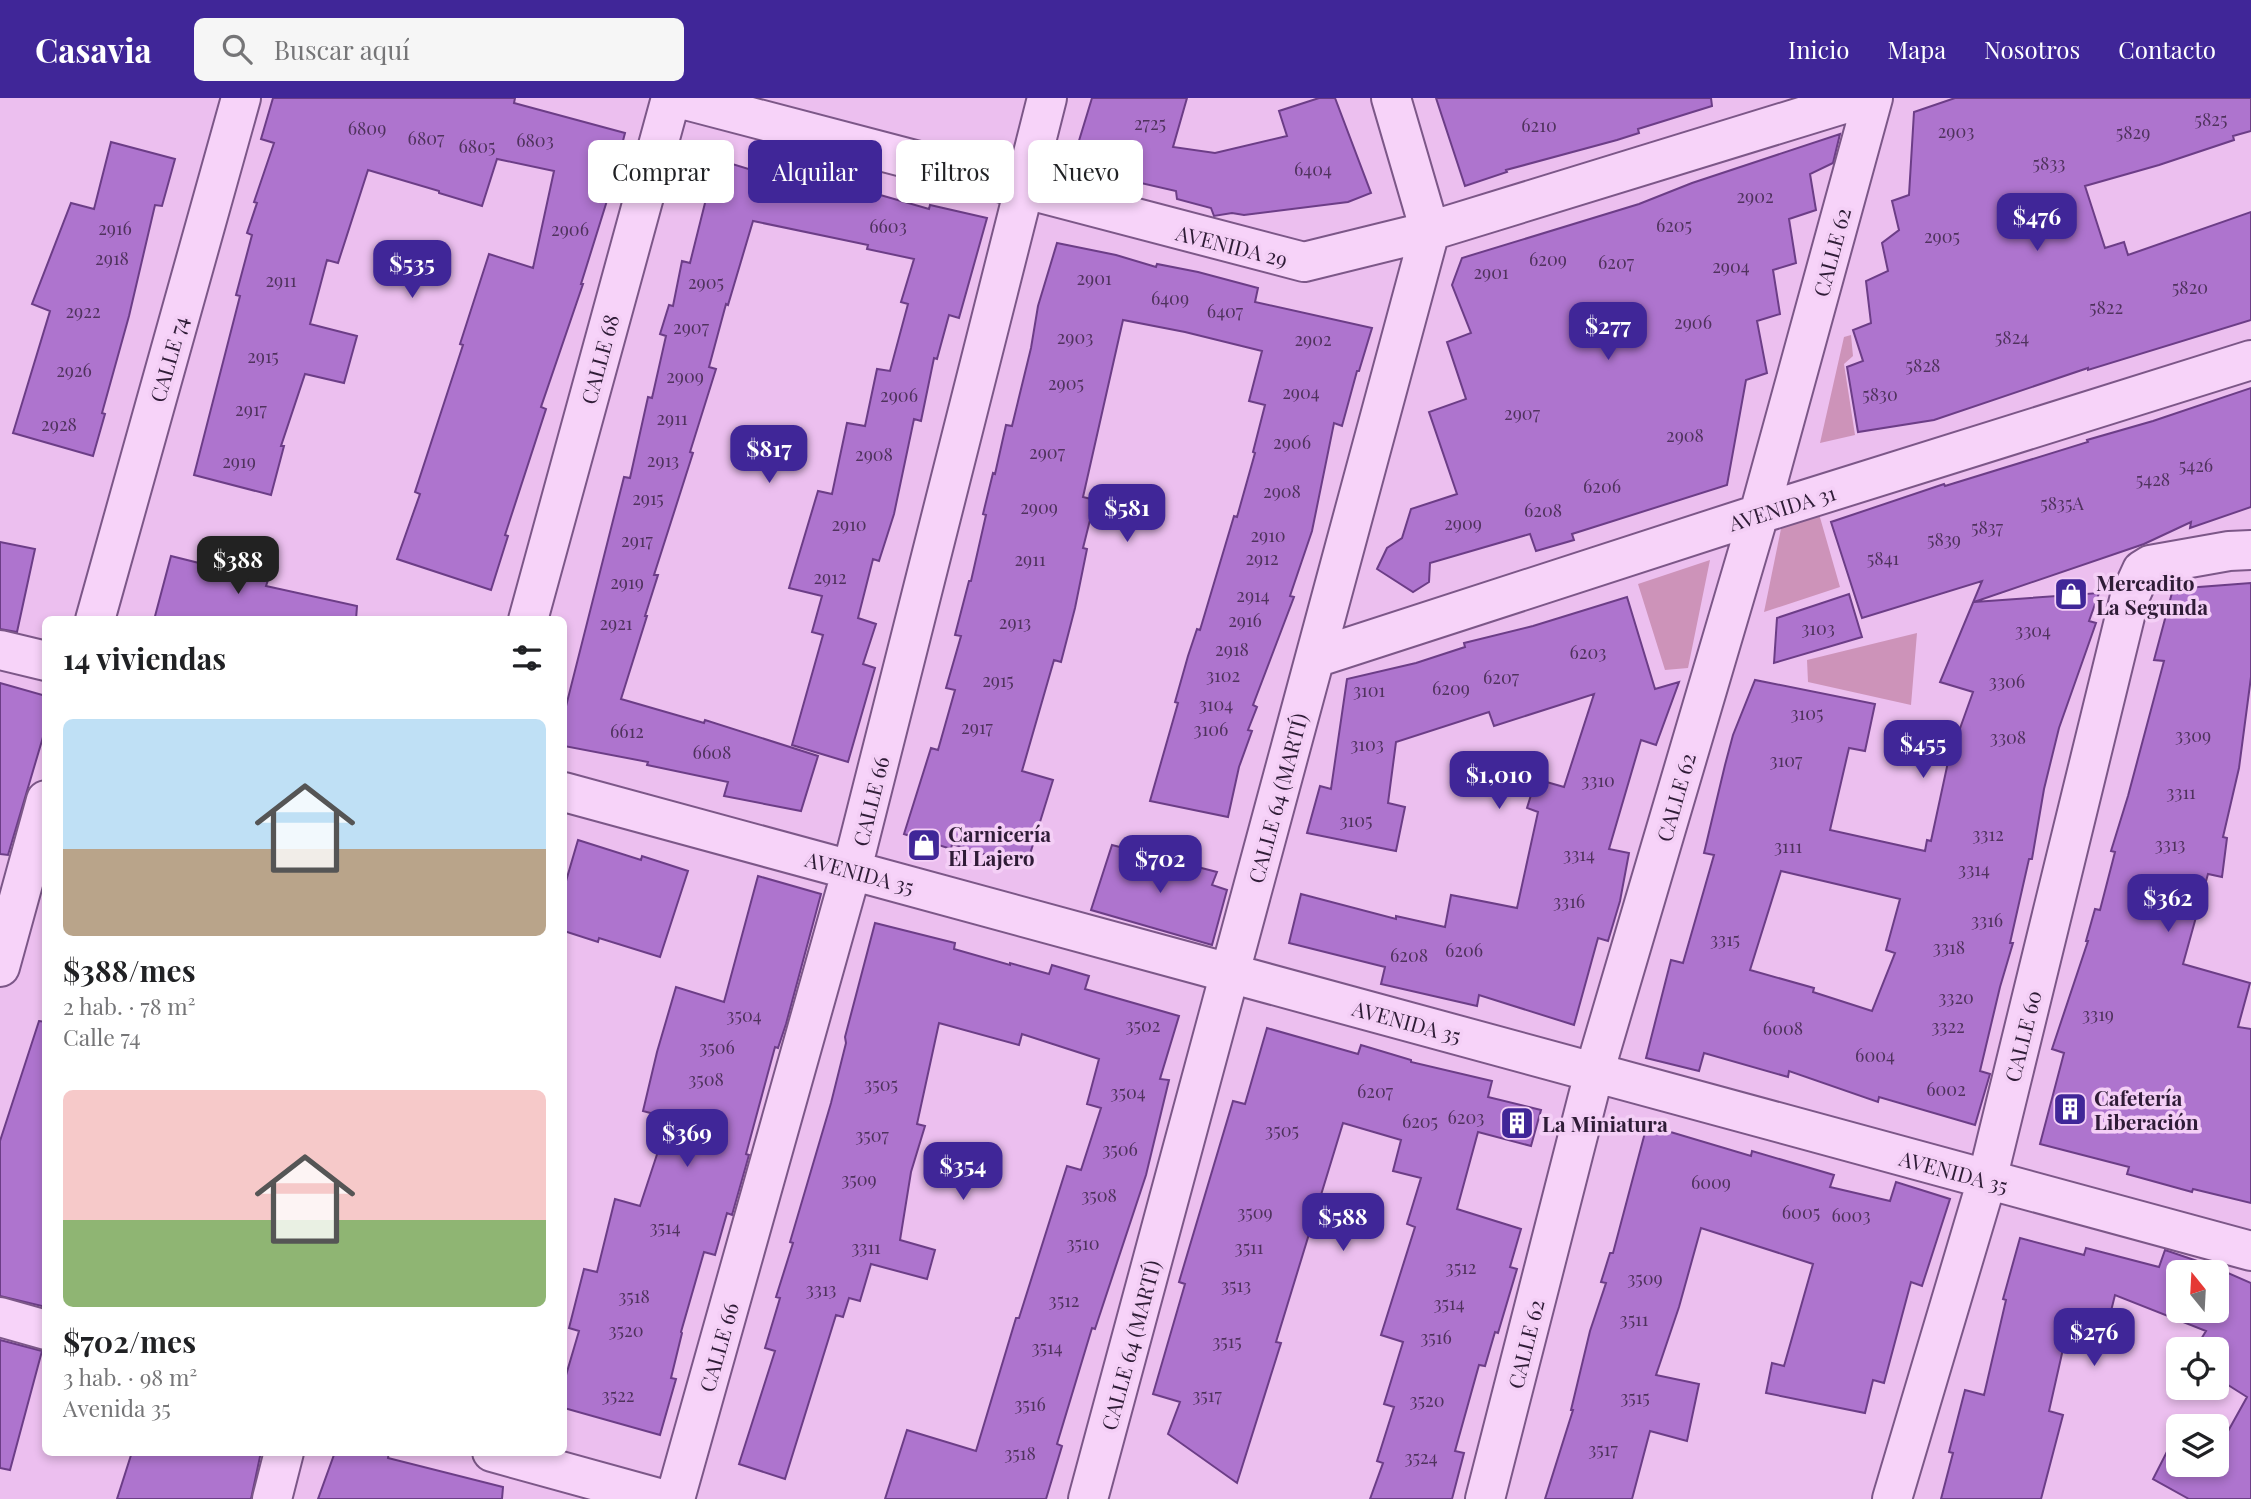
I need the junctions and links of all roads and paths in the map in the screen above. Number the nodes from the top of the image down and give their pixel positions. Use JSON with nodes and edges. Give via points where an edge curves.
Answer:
{"nodes":[{"id":1,"x":242,"y":98,"type":"edge"},
{"id":2,"x":671,"y":98,"type":"edge"},
{"id":3,"x":678,"y":98,"type":"edge"},
{"id":4,"x":1046,"y":98,"type":"edge"},
{"id":5,"x":1391,"y":98,"type":"edge"},
{"id":6,"x":1863,"y":98,"type":"edge"},
{"id":7,"x":1873,"y":98,"type":"edge"},
{"id":8,"x":1023,"y":190,"type":"junction"},
{"id":9,"x":1430,"y":231,"type":"junction"},
{"id":10,"x":2251,"y":360,"type":"edge"},
{"id":11,"x":1759,"y":514,"type":"junction"},
{"id":12,"x":2251,"y":550,"type":"edge"},
{"id":13,"x":96,"y":616,"type":"edge"},
{"id":14,"x":529,"y":616,"type":"edge"},
{"id":15,"x":0,"y":650,"type":"edge"},
{"id":16,"x":1315,"y":659,"type":"junction"},
{"id":17,"x":42,"y":660,"type":"edge"},
{"id":18,"x":567,"y":793,"type":"edge"},
{"id":19,"x":42,"y":815,"type":"edge"},
{"id":20,"x":852,"y":869,"type":"junction"},
{"id":21,"x":0,"y":967,"type":"edge"},
{"id":22,"x":1231,"y":972,"type":"junction"},
{"id":23,"x":1594,"y":1073,"type":"junction"},
{"id":24,"x":1987,"y":1180,"type":"junction"},
{"id":25,"x":2251,"y":1251,"type":"edge"},
{"id":26,"x":0,"y":1317,"type":"edge"},
{"id":27,"x":42,"y":1329,"type":"edge"},
{"id":28,"x":283,"y":1456,"type":"edge"},
{"id":29,"x":506,"y":1456,"type":"edge"},
{"id":30,"x":272,"y":1499,"type":"edge"},
{"id":31,"x":662,"y":1499,"type":"edge"},
{"id":32,"x":675,"y":1499,"type":"edge"},
{"id":33,"x":1088,"y":1499,"type":"edge"},
{"id":34,"x":1485,"y":1499,"type":"edge"},
{"id":35,"x":1892,"y":1499,"type":"edge"}],
"edges":[{"from":1,"to":13,"type":"street","name":"CALLE 74"},
{"from":2,"to":14,"type":"street","name":"CALLE 68"},
{"from":3,"to":8,"type":"street","name":"AVENIDA 29"},
{"from":4,"to":8,"type":"street","name":"CALLE 66"},
{"from":5,"to":9,"type":"street"},
{"from":6,"to":9,"type":"street","name":"AVENIDA 29"},
{"from":7,"to":11,"type":"street","name":"CALLE 62"},
{"from":8,"to":9,"type":"street","name":"AVENIDA 29","via":[[1304,262]]},
{"from":8,"to":20,"type":"street","name":"CALLE 66"},
{"from":9,"to":16,"type":"street","name":"CALLE 64 (MARTÍ)"},
{"from":10,"to":11,"type":"street","name":"AVENIDA 31"},
{"from":11,"to":16,"type":"street","name":"AVENIDA 31"},
{"from":11,"to":23,"type":"street","name":"CALLE 62"},
{"from":12,"to":24,"type":"street","name":"CALLE 60","via":[[2150,565],[2142,570],[2130,596]]},
{"from":15,"to":17,"type":"street"},
{"from":16,"to":22,"type":"street","name":"CALLE 64 (MARTÍ)"},
{"from":18,"to":20,"type":"street","name":"AVENIDA 35"},
{"from":19,"to":21,"type":"street"},
{"from":20,"to":22,"type":"street","name":"AVENIDA 35"},
{"from":20,"to":32,"type":"street","name":"CALLE 66"},
{"from":22,"to":23,"type":"street","name":"AVENIDA 35"},
{"from":22,"to":33,"type":"street","name":"CALLE 64 (MARTÍ)"},
{"from":23,"to":24,"type":"street","name":"AVENIDA 35"},
{"from":23,"to":34,"type":"street","name":"CALLE 62"},
{"from":24,"to":25,"type":"street","name":"AVENIDA 35"},
{"from":24,"to":35,"type":"street","name":"CALLE 60"},
{"from":26,"to":27,"type":"street"},
{"from":28,"to":30,"type":"street"},
{"from":29,"to":31,"type":"street"}]}
